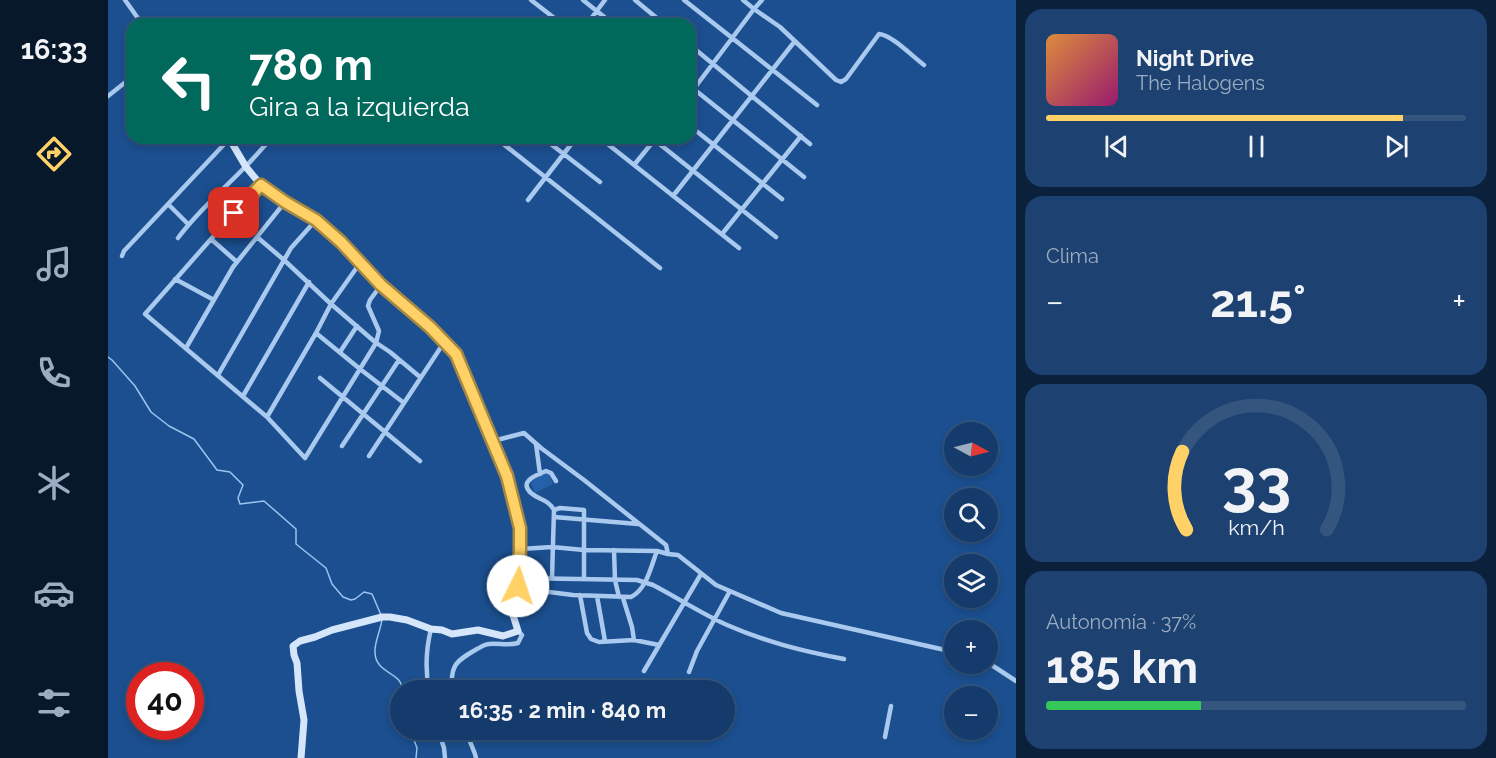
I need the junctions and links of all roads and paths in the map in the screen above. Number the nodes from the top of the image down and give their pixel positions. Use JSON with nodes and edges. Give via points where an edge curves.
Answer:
{"nodes":[{"id":1,"x":125,"y":0,"type":"edge"},
{"id":2,"x":531,"y":0,"type":"edge"},
{"id":3,"x":583,"y":0,"type":"edge"},
{"id":4,"x":605,"y":0,"type":"edge"},
{"id":5,"x":635,"y":0,"type":"edge"},
{"id":6,"x":684,"y":0,"type":"edge"},
{"id":7,"x":743,"y":0,"type":"edge"},
{"id":8,"x":762,"y":0,"type":"edge"},
{"id":9,"x":754,"y":9,"type":"junction"},
{"id":10,"x":597,"y":11,"type":"junction"},
{"id":11,"x":138,"y":18,"type":"edge"},
{"id":12,"x":554,"y":18,"type":"edge"},
{"id":13,"x":592,"y":18,"type":"edge"},
{"id":14,"x":606,"y":18,"type":"edge"},
{"id":15,"x":657,"y":18,"type":"edge"},
{"id":16,"x":732,"y":38,"type":"junction"},
{"id":17,"x":795,"y":41,"type":"junction"},
{"id":18,"x":696,"y":50,"type":"edge"},
{"id":19,"x":713,"y":64,"type":"junction"},
{"id":20,"x":924,"y":65,"type":"dead end"},
{"id":21,"x":773,"y":70,"type":"junction"},
{"id":22,"x":126,"y":82,"type":"edge"},
{"id":23,"x":696,"y":84,"type":"edge"},
{"id":24,"x":696,"y":94,"type":"edge"},
{"id":25,"x":108,"y":96,"type":"edge"},
{"id":26,"x":752,"y":96,"type":"junction"},
{"id":27,"x":817,"y":105,"type":"dead end"},
{"id":28,"x":733,"y":120,"type":"junction"},
{"id":29,"x":696,"y":131,"type":"edge"},
{"id":30,"x":801,"y":136,"type":"junction"},
{"id":31,"x":224,"y":144,"type":"edge"},
{"id":32,"x":233,"y":144,"type":"edge"},
{"id":33,"x":267,"y":144,"type":"edge"},
{"id":34,"x":503,"y":144,"type":"edge"},
{"id":35,"x":551,"y":144,"type":"edge"},
{"id":36,"x":572,"y":144,"type":"edge"},
{"id":37,"x":608,"y":144,"type":"edge"},
{"id":38,"x":650,"y":144,"type":"edge"},
{"id":39,"x":660,"y":144,"type":"edge"},
{"id":40,"x":810,"y":144,"type":"dead end"},
{"id":41,"x":714,"y":145,"type":"junction"},
{"id":42,"x":564,"y":154,"type":"junction"},
{"id":43,"x":782,"y":160,"type":"junction"},
{"id":44,"x":634,"y":165,"type":"junction"},
{"id":45,"x":246,"y":167,"type":"junction"},
{"id":46,"x":693,"y":171,"type":"junction"},
{"id":47,"x":804,"y":177,"type":"dead end"},
{"id":48,"x":545,"y":178,"type":"junction"},
{"id":49,"x":600,"y":182,"type":"dead end"},
{"id":50,"x":763,"y":184,"type":"junction"},
{"id":51,"x":261,"y":185,"type":"junction"},
{"id":52,"x":216,"y":195,"type":"junction"},
{"id":53,"x":673,"y":196,"type":"junction"},
{"id":54,"x":782,"y":199,"type":"dead end"},
{"id":55,"x":528,"y":200,"type":"dead end"},
{"id":56,"x":285,"y":202,"type":"junction"},
{"id":57,"x":168,"y":204,"type":"junction"},
{"id":58,"x":742,"y":210,"type":"junction"},
{"id":59,"x":228,"y":220,"type":"junction"},
{"id":60,"x":316,"y":220,"type":"junction"},
{"id":61,"x":188,"y":224,"type":"junction"},
{"id":62,"x":722,"y":234,"type":"junction"},
{"id":63,"x":257,"y":237,"type":"junction"},
{"id":64,"x":776,"y":237,"type":"dead end"},
{"id":65,"x":178,"y":238,"type":"dead end"},
{"id":66,"x":211,"y":239,"type":"junction"},
{"id":67,"x":739,"y":248,"type":"dead end"},
{"id":68,"x":122,"y":256,"type":"dead end"},
{"id":69,"x":284,"y":260,"type":"junction"},
{"id":70,"x":237,"y":262,"type":"junction"},
{"id":71,"x":360,"y":262,"type":"junction"},
{"id":72,"x":660,"y":268,"type":"dead end"},
{"id":73,"x":175,"y":279,"type":"junction"},
{"id":74,"x":309,"y":282,"type":"junction"},
{"id":75,"x":381,"y":285,"type":"junction"},
{"id":76,"x":214,"y":300,"type":"junction"},
{"id":77,"x":331,"y":304,"type":"junction"},
{"id":78,"x":357,"y":326,"type":"junction"},
{"id":79,"x":316,"y":333,"type":"junction"},
{"id":80,"x":445,"y":341,"type":"junction"},
{"id":81,"x":375,"y":342,"type":"junction"},
{"id":82,"x":186,"y":348,"type":"junction"},
{"id":83,"x":340,"y":352,"type":"junction"},
{"id":84,"x":399,"y":360,"type":"junction"},
{"id":85,"x":360,"y":369,"type":"junction"},
{"id":86,"x":218,"y":375,"type":"junction"},
{"id":87,"x":420,"y":377,"type":"junction"},
{"id":88,"x":320,"y":378,"type":"dead end"},
{"id":89,"x":381,"y":386,"type":"junction"},
{"id":90,"x":243,"y":396,"type":"junction"},
{"id":91,"x":342,"y":396,"type":"junction"},
{"id":92,"x":404,"y":403,"type":"junction"},
{"id":93,"x":363,"y":414,"type":"junction"},
{"id":94,"x":267,"y":417,"type":"junction"},
{"id":95,"x":386,"y":432,"type":"junction"},
{"id":96,"x":493,"y":441,"type":"junction"},
{"id":97,"x":536,"y":444,"type":"junction"},
{"id":98,"x":342,"y":446,"type":"dead end"},
{"id":99,"x":369,"y":456,"type":"dead end"},
{"id":100,"x":420,"y":461,"type":"dead end"},
{"id":101,"x":540,"y":474,"type":"junction"},
{"id":102,"x":556,"y":481,"type":"dead end"},
{"id":103,"x":554,"y":510,"type":"junction"},
{"id":104,"x":554,"y":517,"type":"junction"},
{"id":105,"x":584,"y":520,"type":"junction"},
{"id":106,"x":639,"y":524,"type":"junction"},
{"id":107,"x":552,"y":547,"type":"junction"},
{"id":108,"x":520,"y":549,"type":"junction"},
{"id":109,"x":584,"y":550,"type":"junction"},
{"id":110,"x":614,"y":550,"type":"junction"},
{"id":111,"x":657,"y":551,"type":"junction"},
{"id":112,"x":668,"y":555,"type":"junction"},
{"id":113,"x":701,"y":574,"type":"junction"},
{"id":114,"x":518,"y":578,"type":"junction"},
{"id":115,"x":552,"y":578,"type":"junction"},
{"id":116,"x":584,"y":579,"type":"junction"},
{"id":117,"x":615,"y":579,"type":"junction"},
{"id":118,"x":645,"y":582,"type":"junction"},
{"id":119,"x":517,"y":588,"type":"junction"},
{"id":120,"x":730,"y":591,"type":"junction"},
{"id":121,"x":580,"y":595,"type":"junction"},
{"id":122,"x":597,"y":596,"type":"junction"},
{"id":123,"x":621,"y":598,"type":"junction"},
{"id":124,"x":684,"y":602,"type":"junction"},
{"id":125,"x":714,"y":619,"type":"junction"},
{"id":126,"x":431,"y":629,"type":"junction"},
{"id":127,"x":518,"y":631,"type":"junction"},
{"id":128,"x":634,"y":640,"type":"junction"},
{"id":129,"x":605,"y":641,"type":"junction"},
{"id":130,"x":659,"y":645,"type":"junction"},
{"id":131,"x":944,"y":650,"type":"edge"},
{"id":132,"x":844,"y":659,"type":"dead end"},
{"id":133,"x":998,"y":669,"type":"edge"},
{"id":134,"x":644,"y":671,"type":"dead end"},
{"id":135,"x":689,"y":672,"type":"dead end"},
{"id":136,"x":428,"y":680,"type":"edge"},
{"id":137,"x":451,"y":680,"type":"edge"},
{"id":138,"x":1016,"y":681,"type":"edge"},
{"id":139,"x":891,"y":706,"type":"dead end"},
{"id":140,"x":885,"y":738,"type":"dead end"},
{"id":141,"x":441,"y":740,"type":"edge"},
{"id":142,"x":470,"y":740,"type":"edge"},
{"id":143,"x":301,"y":758,"type":"edge"},
{"id":144,"x":445,"y":758,"type":"edge"},
{"id":145,"x":476,"y":758,"type":"edge"}],
"edges":[{"from":1,"to":11,"type":"street"},
{"from":2,"to":12,"type":"street"},
{"from":3,"to":10,"type":"street"},
{"from":4,"to":10,"type":"street"},
{"from":5,"to":15,"type":"street"},
{"from":6,"to":16,"type":"street"},
{"from":7,"to":9,"type":"street"},
{"from":8,"to":9,"type":"street"},
{"from":9,"to":16,"type":"street"},
{"from":9,"to":17,"type":"street"},
{"from":10,"to":13,"type":"street"},
{"from":10,"to":14,"type":"street"},
{"from":16,"to":19,"type":"street"},
{"from":16,"to":21,"type":"street"},
{"from":17,"to":20,"type":"street","via":[[841,81],[879,34],[889,37]]},
{"from":17,"to":21,"type":"street"},
{"from":18,"to":19,"type":"street"},
{"from":19,"to":23,"type":"street"},
{"from":19,"to":26,"type":"street"},
{"from":21,"to":26,"type":"street"},
{"from":21,"to":27,"type":"street"},
{"from":22,"to":25,"type":"street"},
{"from":24,"to":28,"type":"street"},
{"from":26,"to":28,"type":"street"},
{"from":26,"to":30,"type":"street"},
{"from":28,"to":41,"type":"street"},
{"from":28,"to":43,"type":"street"},
{"from":29,"to":41,"type":"street"},
{"from":30,"to":40,"type":"street"},
{"from":30,"to":43,"type":"street"},
{"from":31,"to":57,"type":"street"},
{"from":32,"to":45,"type":"street"},
{"from":33,"to":45,"type":"street"},
{"from":34,"to":48,"type":"street"},
{"from":35,"to":42,"type":"street"},
{"from":36,"to":42,"type":"street"},
{"from":37,"to":44,"type":"street"},
{"from":38,"to":44,"type":"street"},
{"from":39,"to":46,"type":"street"},
{"from":41,"to":46,"type":"street"},
{"from":41,"to":50,"type":"street"},
{"from":42,"to":48,"type":"street"},
{"from":42,"to":49,"type":"street"},
{"from":43,"to":47,"type":"street"},
{"from":43,"to":50,"type":"street"},
{"from":44,"to":53,"type":"street"},
{"from":45,"to":51,"type":"street"},
{"from":45,"to":52,"type":"street"},
{"from":46,"to":53,"type":"street"},
{"from":46,"to":58,"type":"street"},
{"from":48,"to":55,"type":"street"},
{"from":48,"to":72,"type":"street"},
{"from":50,"to":54,"type":"street"},
{"from":50,"to":58,"type":"street"},
{"from":51,"to":56,"type":"street"},
{"from":51,"to":59,"type":"street"},
{"from":52,"to":59,"type":"street","via":[[217,206]]},
{"from":52,"to":61,"type":"street"},
{"from":53,"to":62,"type":"street"},
{"from":56,"to":60,"type":"street"},
{"from":56,"to":63,"type":"street"},
{"from":57,"to":61,"type":"street"},
{"from":57,"to":68,"type":"street"},
{"from":58,"to":62,"type":"street"},
{"from":58,"to":64,"type":"street"},
{"from":59,"to":66,"type":"street"},
{"from":60,"to":69,"type":"street"},
{"from":60,"to":71,"type":"street"},
{"from":61,"to":65,"type":"street"},
{"from":62,"to":67,"type":"street"},
{"from":63,"to":69,"type":"street"},
{"from":63,"to":70,"type":"street"},
{"from":66,"to":70,"type":"street"},
{"from":66,"to":73,"type":"street"},
{"from":69,"to":74,"type":"street"},
{"from":69,"to":86,"type":"street"},
{"from":70,"to":76,"type":"street"},
{"from":71,"to":75,"type":"street"},
{"from":71,"to":77,"type":"street"},
{"from":73,"to":76,"type":"street"},
{"from":73,"to":82,"type":"street","via":[[145,314]]},
{"from":74,"to":77,"type":"street"},
{"from":74,"to":90,"type":"street"},
{"from":75,"to":80,"type":"street"},
{"from":75,"to":81,"type":"street","via":[[368,306],[379,331]]},
{"from":76,"to":82,"type":"street"},
{"from":77,"to":78,"type":"street"},
{"from":77,"to":79,"type":"street"},
{"from":78,"to":81,"type":"street"},
{"from":78,"to":83,"type":"street"},
{"from":79,"to":83,"type":"street"},
{"from":79,"to":94,"type":"street"},
{"from":80,"to":87,"type":"street"},
{"from":80,"to":96,"type":"street","via":[[456,354]]},
{"from":81,"to":84,"type":"street"},
{"from":81,"to":85,"type":"street"},
{"from":82,"to":86,"type":"street"},
{"from":83,"to":85,"type":"street"},
{"from":84,"to":87,"type":"street"},
{"from":84,"to":89,"type":"street"},
{"from":85,"to":89,"type":"street"},
{"from":85,"to":91,"type":"street"},
{"from":86,"to":90,"type":"street"},
{"from":87,"to":92,"type":"street"},
{"from":88,"to":91,"type":"street"},
{"from":89,"to":92,"type":"street"},
{"from":89,"to":93,"type":"street"},
{"from":90,"to":94,"type":"street"},
{"from":91,"to":93,"type":"street"},
{"from":91,"to":94,"type":"street","via":[[305,458]]},
{"from":92,"to":95,"type":"street"},
{"from":93,"to":95,"type":"street"},
{"from":93,"to":98,"type":"street"},
{"from":95,"to":99,"type":"street"},
{"from":95,"to":100,"type":"street"},
{"from":96,"to":97,"type":"street","via":[[524,433]]},
{"from":96,"to":108,"type":"street","via":[[507,476],[520,528]]},
{"from":97,"to":101,"type":"street"},
{"from":97,"to":106,"type":"street"},
{"from":101,"to":102,"type":"street","via":[[550,472]]},
{"from":101,"to":103,"type":"street","via":[[529,480],[529,489]]},
{"from":103,"to":104,"type":"street"},
{"from":103,"to":105,"type":"street","via":[[584,510]]},
{"from":104,"to":105,"type":"street"},
{"from":104,"to":107,"type":"street"},
{"from":105,"to":106,"type":"street"},
{"from":105,"to":109,"type":"street"},
{"from":106,"to":112,"type":"street","via":[[666,544]]},
{"from":107,"to":108,"type":"street"},
{"from":107,"to":109,"type":"street"},
{"from":107,"to":115,"type":"street"},
{"from":108,"to":114,"type":"street"},
{"from":109,"to":110,"type":"street"},
{"from":109,"to":116,"type":"street"},
{"from":110,"to":111,"type":"street"},
{"from":110,"to":117,"type":"street"},
{"from":111,"to":112,"type":"street"},
{"from":111,"to":118,"type":"street"},
{"from":112,"to":113,"type":"street","via":[[678,555]]},
{"from":113,"to":120,"type":"street"},
{"from":113,"to":124,"type":"street"},
{"from":114,"to":115,"type":"street"},
{"from":114,"to":119,"type":"street"},
{"from":115,"to":116,"type":"street"},
{"from":116,"to":117,"type":"street"},
{"from":117,"to":118,"type":"street"},
{"from":117,"to":123,"type":"street"},
{"from":118,"to":123,"type":"street","via":[[634,596]]},
{"from":118,"to":124,"type":"street"},
{"from":119,"to":121,"type":"street"},
{"from":119,"to":127,"type":"street","via":[[513,615]]},
{"from":120,"to":125,"type":"street"},
{"from":120,"to":131,"type":"street","via":[[782,613]]},
{"from":121,"to":122,"type":"street"},
{"from":121,"to":129,"type":"street","via":[[588,636]]},
{"from":122,"to":123,"type":"street"},
{"from":122,"to":129,"type":"street"},
{"from":123,"to":128,"type":"street"},
{"from":124,"to":125,"type":"street"},
{"from":124,"to":130,"type":"street"},
{"from":125,"to":132,"type":"street","via":[[790,648]]},
{"from":125,"to":135,"type":"street"},
{"from":126,"to":127,"type":"street","via":[[452,634],[478,630],[503,636]]},
{"from":126,"to":136,"type":"street"},
{"from":126,"to":143,"type":"street","via":[[407,620],[380,618],[332,630],[293,646],[304,720]]},
{"from":127,"to":137,"type":"street","via":[[522,635],[518,643],[488,644],[459,660]]},
{"from":128,"to":129,"type":"street"},
{"from":128,"to":130,"type":"street"},
{"from":130,"to":134,"type":"street"},
{"from":133,"to":138,"type":"street"},
{"from":139,"to":140,"type":"street"},
{"from":141,"to":144,"type":"street"},
{"from":142,"to":145,"type":"street"}]}
